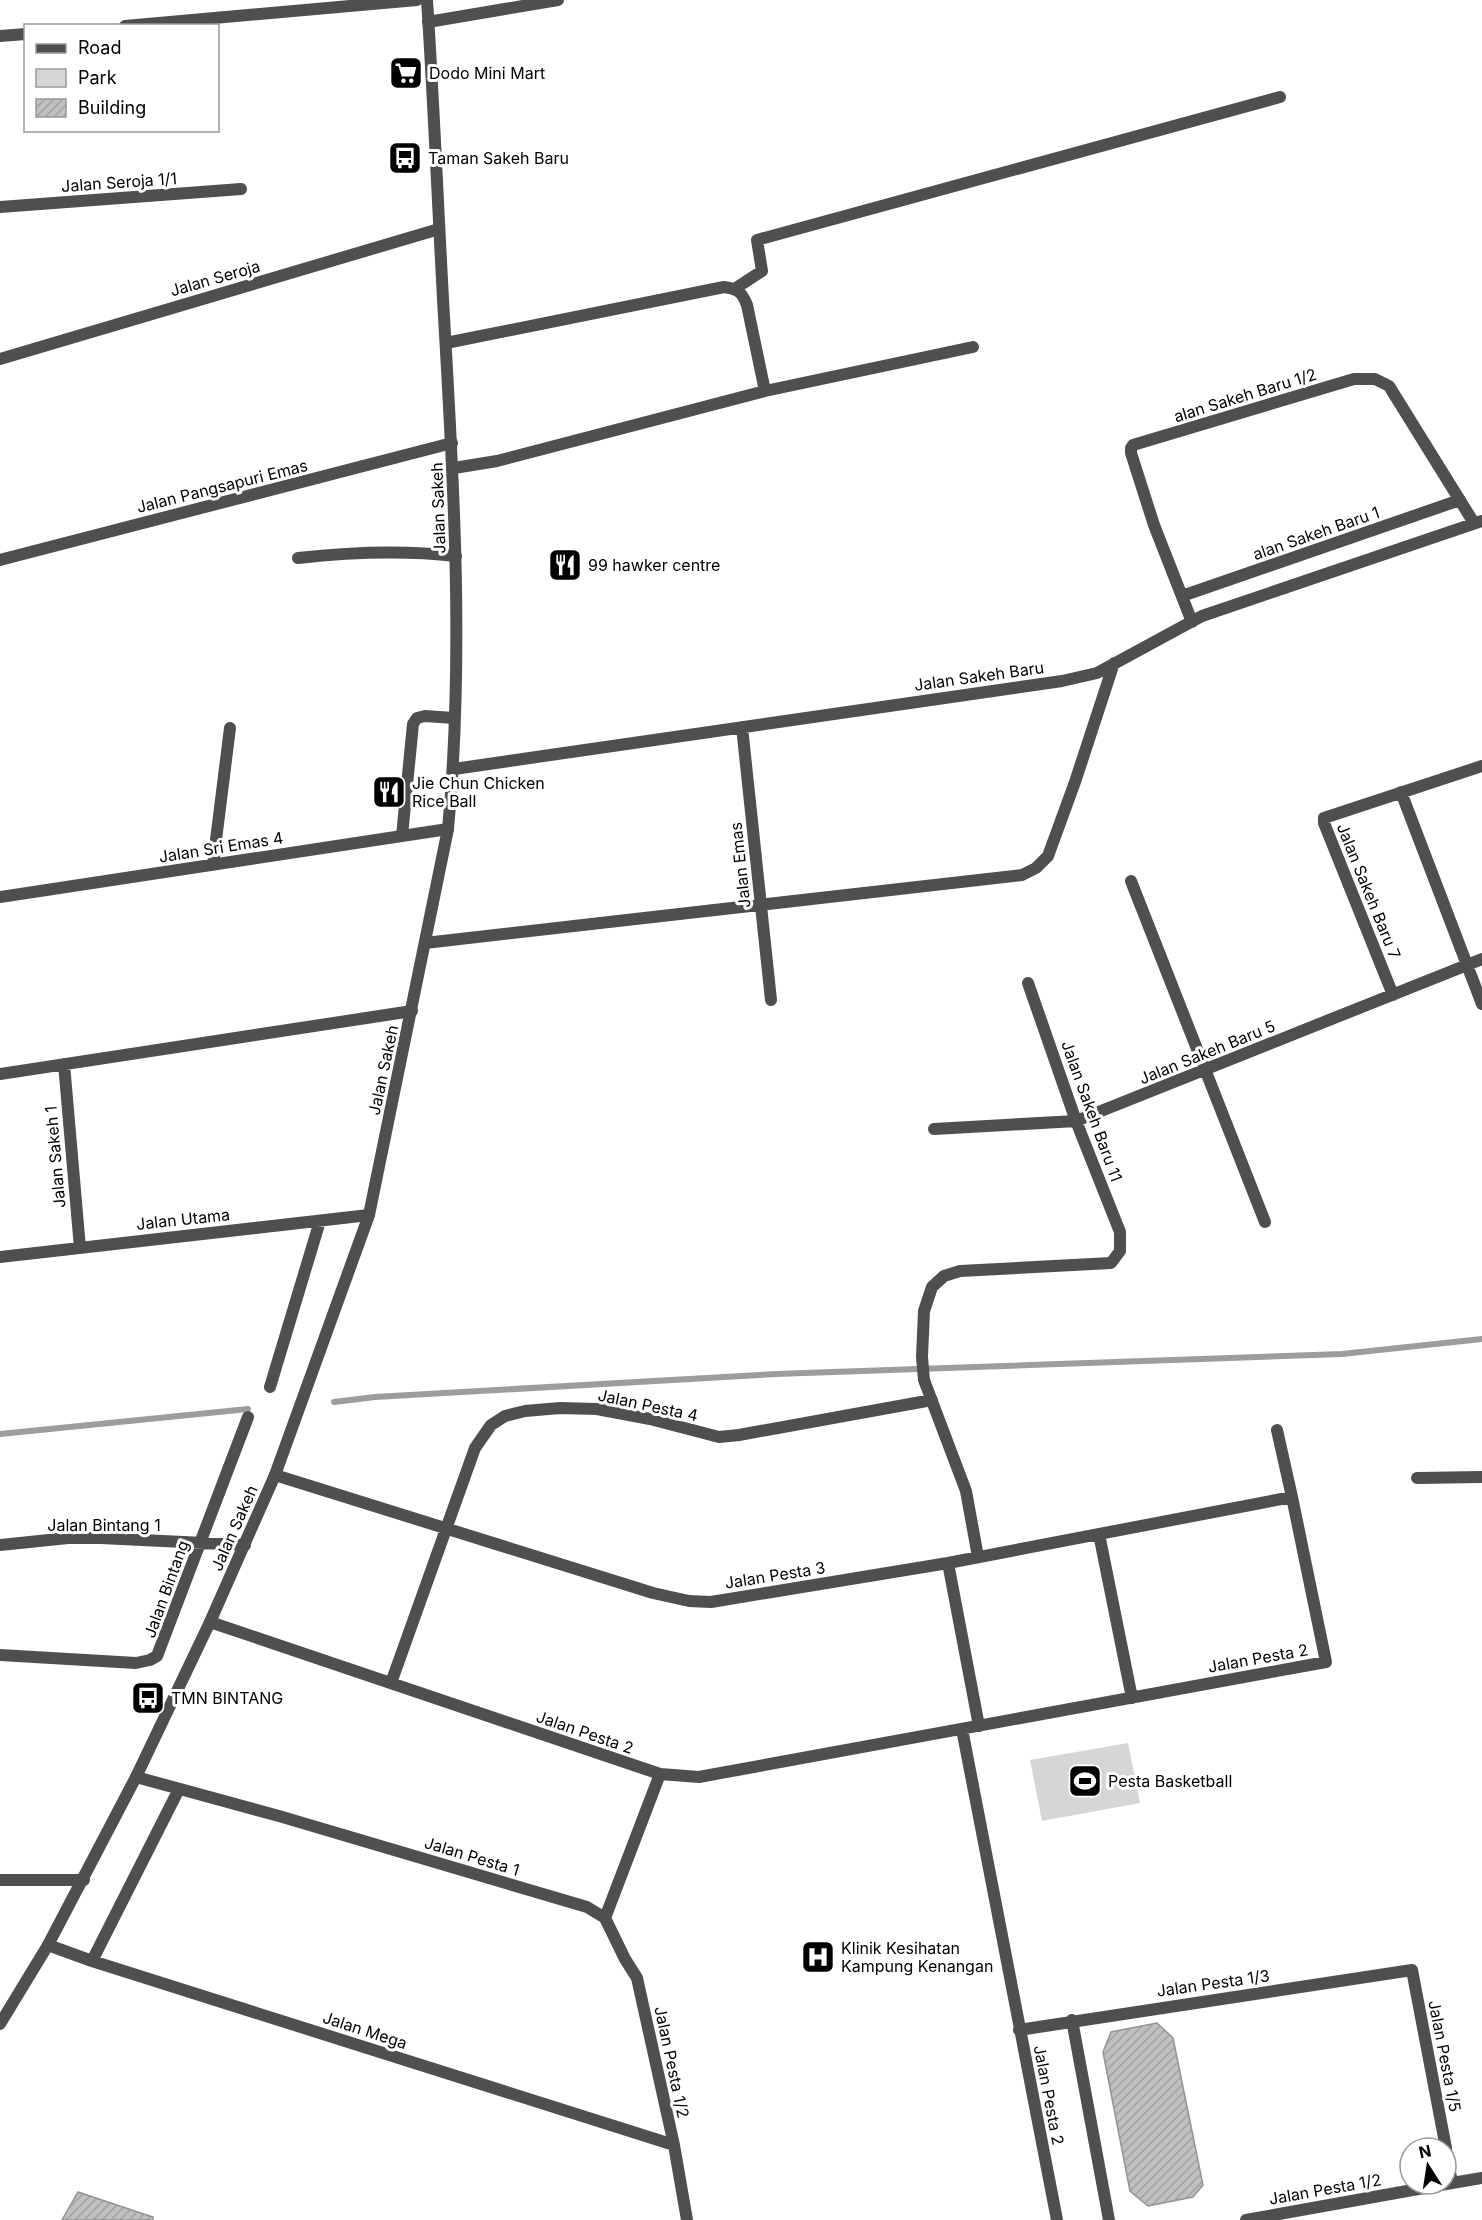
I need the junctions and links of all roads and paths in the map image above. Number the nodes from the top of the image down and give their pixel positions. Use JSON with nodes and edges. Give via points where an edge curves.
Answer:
{"nodes":[{"id":1,"x":417,"y":0,"type":"edge"},
{"id":2,"x":426,"y":0,"type":"edge"},
{"id":3,"x":558,"y":0,"type":"edge"},
{"id":4,"x":428,"y":22,"type":"junction"},
{"id":5,"x":147,"y":24,"type":"edge"},
{"id":6,"x":24,"y":34,"type":"edge"},
{"id":7,"x":0,"y":36,"type":"edge"},
{"id":8,"x":1281,"y":97,"type":"dead end"},
{"id":9,"x":241,"y":189,"type":"dead end"},
{"id":10,"x":0,"y":207,"type":"edge"},
{"id":11,"x":439,"y":229,"type":"junction"},
{"id":12,"x":736,"y":288,"type":"junction"},
{"id":13,"x":446,"y":343,"type":"junction"},
{"id":14,"x":973,"y":347,"type":"dead end"},
{"id":15,"x":0,"y":359,"type":"edge"},
{"id":16,"x":765,"y":391,"type":"junction"},
{"id":17,"x":452,"y":443,"type":"junction"},
{"id":18,"x":454,"y":468,"type":"junction"},
{"id":19,"x":1460,"y":500,"type":"junction"},
{"id":20,"x":1478,"y":522,"type":"edge"},
{"id":21,"x":456,"y":556,"type":"junction"},
{"id":22,"x":298,"y":558,"type":"dead end"},
{"id":23,"x":0,"y":560,"type":"edge"},
{"id":24,"x":1182,"y":596,"type":"junction"},
{"id":25,"x":1192,"y":622,"type":"junction"},
{"id":26,"x":1114,"y":663,"type":"junction"},
{"id":27,"x":454,"y":718,"type":"junction"},
{"id":28,"x":742,"y":727,"type":"junction"},
{"id":29,"x":230,"y":728,"type":"dead end"},
{"id":30,"x":1482,"y":766,"type":"edge"},
{"id":31,"x":454,"y":769,"type":"junction"},
{"id":32,"x":1401,"y":792,"type":"junction"},
{"id":33,"x":448,"y":829,"type":"junction"},
{"id":34,"x":402,"y":836,"type":"junction"},
{"id":35,"x":213,"y":864,"type":"junction"},
{"id":36,"x":1131,"y":881,"type":"dead end"},
{"id":37,"x":0,"y":897,"type":"edge"},
{"id":38,"x":761,"y":905,"type":"junction"},
{"id":39,"x":425,"y":943,"type":"junction"},
{"id":40,"x":1482,"y":959,"type":"edge"},
{"id":41,"x":1466,"y":966,"type":"junction"},
{"id":42,"x":1028,"y":983,"type":"dead end"},
{"id":43,"x":1393,"y":995,"type":"junction"},
{"id":44,"x":771,"y":1000,"type":"dead end"},
{"id":45,"x":1482,"y":1004,"type":"edge"},
{"id":46,"x":412,"y":1011,"type":"junction"},
{"id":47,"x":64,"y":1064,"type":"junction"},
{"id":48,"x":1205,"y":1070,"type":"junction"},
{"id":49,"x":0,"y":1074,"type":"edge"},
{"id":50,"x":1076,"y":1121,"type":"junction"},
{"id":51,"x":934,"y":1130,"type":"dead end"},
{"id":52,"x":369,"y":1215,"type":"junction"},
{"id":53,"x":320,"y":1221,"type":"junction"},
{"id":54,"x":1265,"y":1222,"type":"dead end"},
{"id":55,"x":80,"y":1248,"type":"junction"},
{"id":56,"x":0,"y":1257,"type":"edge"},
{"id":57,"x":270,"y":1387,"type":"dead end"},
{"id":58,"x":932,"y":1400,"type":"junction"},
{"id":59,"x":248,"y":1418,"type":"dead end"},
{"id":60,"x":1276,"y":1430,"type":"dead end"},
{"id":61,"x":275,"y":1475,"type":"junction"},
{"id":62,"x":1482,"y":1477,"type":"edge"},
{"id":63,"x":1417,"y":1478,"type":"dead end"},
{"id":64,"x":1292,"y":1497,"type":"junction"},
{"id":65,"x":447,"y":1529,"type":"junction"},
{"id":66,"x":1099,"y":1534,"type":"junction"},
{"id":67,"x":200,"y":1543,"type":"junction"},
{"id":68,"x":0,"y":1545,"type":"edge"},
{"id":69,"x":245,"y":1545,"type":"junction"},
{"id":70,"x":978,"y":1557,"type":"junction"},
{"id":71,"x":948,"y":1563,"type":"junction"},
{"id":72,"x":210,"y":1622,"type":"junction"},
{"id":73,"x":0,"y":1655,"type":"edge"},
{"id":74,"x":391,"y":1683,"type":"junction"},
{"id":75,"x":1132,"y":1698,"type":"junction"},
{"id":76,"x":979,"y":1726,"type":"junction"},
{"id":77,"x":962,"y":1729,"type":"junction"},
{"id":78,"x":660,"y":1774,"type":"junction"},
{"id":79,"x":136,"y":1777,"type":"junction"},
{"id":80,"x":179,"y":1789,"type":"junction"},
{"id":81,"x":0,"y":1880,"type":"edge"},
{"id":82,"x":84,"y":1880,"type":"junction"},
{"id":83,"x":605,"y":1918,"type":"junction"},
{"id":84,"x":48,"y":1945,"type":"junction"},
{"id":85,"x":92,"y":1961,"type":"junction"},
{"id":86,"x":1412,"y":1970,"type":"joint"},
{"id":87,"x":1072,"y":2020,"type":"junction"},
{"id":88,"x":0,"y":2024,"type":"edge"},
{"id":89,"x":1019,"y":2030,"type":"junction"},
{"id":90,"x":1444,"y":2136,"type":"edge"},
{"id":91,"x":674,"y":2145,"type":"junction"},
{"id":92,"x":1482,"y":2178,"type":"edge"},
{"id":93,"x":1458,"y":2182,"type":"edge"},
{"id":94,"x":1398,"y":2193,"type":"edge"},
{"id":95,"x":687,"y":2220,"type":"edge"},
{"id":96,"x":1057,"y":2220,"type":"edge"},
{"id":97,"x":1109,"y":2220,"type":"edge"},
{"id":98,"x":1246,"y":2220,"type":"edge"}],
"edges":[{"from":1,"to":5,"type":"street"},
{"from":2,"to":4,"type":"street","name":"Jalan Sakeh"},
{"from":3,"to":4,"type":"street"},
{"from":4,"to":11,"type":"street","name":"Jalan Sakeh"},
{"from":6,"to":7,"type":"street"},
{"from":8,"to":12,"type":"street","via":[[757,240],[762,271]]},
{"from":9,"to":10,"type":"street","name":"Jalan Seroja 1/1"},
{"from":11,"to":13,"type":"street","name":"Jalan Sakeh"},
{"from":11,"to":15,"type":"street","name":"Jalan Seroja"},
{"from":12,"to":13,"type":"street","via":[[724,287]]},
{"from":12,"to":16,"type":"street","via":[[747,305]]},
{"from":13,"to":17,"type":"street","name":"Jalan Sakeh"},
{"from":14,"to":16,"type":"street"},
{"from":16,"to":18,"type":"street","via":[[497,461]]},
{"from":17,"to":18,"type":"street","name":"Jalan Sakeh"},
{"from":17,"to":23,"type":"street","name":"Jalan Pangsapuri Emas"},
{"from":18,"to":21,"type":"street","name":"Jalan Sakeh"},
{"from":19,"to":20,"type":"street"},
{"from":19,"to":24,"type":"street","name":"alan Sakeh Baru 1"},
{"from":19,"to":24,"type":"street","name":"alan Sakeh Baru 1/2","via":[[1389,386],[1375,379],[1354,379],[1133,445],[1131,453],[1154,525]]},
{"from":20,"to":25,"type":"street","name":"Jalan Sakeh Baru"},
{"from":21,"to":22,"type":"street","via":[[346,552]]},
{"from":21,"to":27,"type":"street","name":"Jalan Sakeh"},
{"from":24,"to":25,"type":"street"},
{"from":25,"to":26,"type":"street","name":"Jalan Sakeh Baru"},
{"from":26,"to":28,"type":"street","name":"Jalan Sakeh Baru","via":[[1097,673],[1062,681]]},
{"from":26,"to":38,"type":"street","via":[[1048,856],[1036,868],[1022,875]]},
{"from":27,"to":31,"type":"street","name":"Jalan Sakeh"},
{"from":27,"to":34,"type":"street","via":[[425,716],[412,724]]},
{"from":28,"to":31,"type":"street","name":"Jalan Sakeh Baru"},
{"from":28,"to":38,"type":"street","name":"Jalan Emas"},
{"from":29,"to":35,"type":"street"},
{"from":30,"to":32,"type":"street","name":"Jalan Sakeh Baru 7"},
{"from":31,"to":33,"type":"street","name":"Jalan Sakeh"},
{"from":32,"to":41,"type":"street"},
{"from":32,"to":43,"type":"street","name":"Jalan Sakeh Baru 7","via":[[1324,818]]},
{"from":33,"to":34,"type":"street","name":"Jalan Sri Emas 4"},
{"from":33,"to":39,"type":"street","name":"Jalan Sakeh"},
{"from":34,"to":35,"type":"street","name":"Jalan Sri Emas 4"},
{"from":35,"to":37,"type":"street","name":"Jalan Sri Emas 4"},
{"from":36,"to":48,"type":"street"},
{"from":38,"to":39,"type":"street"},
{"from":38,"to":44,"type":"street","name":"Jalan Emas"},
{"from":39,"to":46,"type":"street","name":"Jalan Sakeh"},
{"from":40,"to":41,"type":"street","name":"Jalan Sakeh Baru 5"},
{"from":41,"to":43,"type":"street","name":"Jalan Sakeh Baru 5"},
{"from":41,"to":45,"type":"street"},
{"from":42,"to":50,"type":"street","name":"Jalan Sakeh Baru 11"},
{"from":43,"to":48,"type":"street","name":"Jalan Sakeh Baru 5"},
{"from":46,"to":47,"type":"street","name":"Jalan Sakeh"},
{"from":46,"to":52,"type":"street","name":"Jalan Sakeh"},
{"from":47,"to":49,"type":"street","name":"Jalan Sakeh"},
{"from":47,"to":55,"type":"street","name":"Jalan Sakeh 1"},
{"from":48,"to":50,"type":"street","name":"Jalan Sakeh Baru 5"},
{"from":48,"to":54,"type":"street"},
{"from":50,"to":51,"type":"street","name":"Jalan Sakeh Baru 5"},
{"from":50,"to":58,"type":"street","name":"Jalan Sakeh Baru 11","via":[[1120,1233],[1120,1251],[1111,1263],[960,1271],[944,1276],[932,1287],[924,1311],[924,1380]]},
{"from":52,"to":53,"type":"street","name":"Jalan Utama"},
{"from":52,"to":61,"type":"street","name":"Jalan Sakeh"},
{"from":53,"to":55,"type":"street","name":"Jalan Utama"},
{"from":53,"to":57,"type":"street"},
{"from":55,"to":56,"type":"street","name":"Jalan Utama"},
{"from":58,"to":65,"type":"street","name":"Jalan Pesta 4","via":[[719,1437],[597,1409],[548,1409],[505,1416],[491,1425],[475,1448]]},
{"from":58,"to":70,"type":"street","via":[[966,1491]]},
{"from":59,"to":67,"type":"street","name":"Jalan Bintang"},
{"from":60,"to":64,"type":"street","name":"Jalan Pesta 2"},
{"from":61,"to":65,"type":"street","name":"Jalan Pesta 3"},
{"from":61,"to":69,"type":"street","name":"Jalan Sakeh"},
{"from":62,"to":63,"type":"street"},
{"from":64,"to":66,"type":"street","name":"Jalan Pesta 3"},
{"from":64,"to":75,"type":"street","name":"Jalan Pesta 2","via":[[1326,1662]]},
{"from":65,"to":71,"type":"street","name":"Jalan Pesta 3","via":[[689,1601],[711,1602]]},
{"from":65,"to":74,"type":"street","name":"Jalan Pesta 4"},
{"from":66,"to":70,"type":"street","name":"Jalan Pesta 3"},
{"from":66,"to":75,"type":"street"},
{"from":67,"to":68,"type":"street","name":"Jalan Bintang 1","via":[[68,1538]]},
{"from":67,"to":69,"type":"street","name":"Jalan Bintang 1"},
{"from":67,"to":73,"type":"street","name":"Jalan Bintang","via":[[161,1649],[150,1660],[136,1663]]},
{"from":69,"to":72,"type":"street","name":"Jalan Sakeh"},
{"from":70,"to":71,"type":"street","name":"Jalan Pesta 3"},
{"from":71,"to":76,"type":"street"},
{"from":72,"to":74,"type":"street","name":"Jalan Pesta 2"},
{"from":72,"to":79,"type":"street","name":"Jalan Sakeh"},
{"from":74,"to":78,"type":"street","name":"Jalan Pesta 2"},
{"from":75,"to":76,"type":"street","name":"Jalan Pesta 2"},
{"from":76,"to":77,"type":"street","name":"Jalan Pesta 2"},
{"from":77,"to":78,"type":"street","name":"Jalan Pesta 2","via":[[699,1777]]},
{"from":77,"to":89,"type":"street","name":"Jalan Pesta 2"},
{"from":78,"to":83,"type":"street"},
{"from":79,"to":80,"type":"street","name":"Jalan Pesta 1"},
{"from":79,"to":82,"type":"street","name":"Jalan Sakeh"},
{"from":80,"to":83,"type":"street","name":"Jalan Pesta 1","via":[[575,1904]]},
{"from":80,"to":85,"type":"street"},
{"from":81,"to":82,"type":"street"},
{"from":82,"to":84,"type":"street","name":"Jalan Sakeh"},
{"from":83,"to":91,"type":"street","name":"Jalan Pesta 1/2","via":[[637,1978]]},
{"from":84,"to":85,"type":"street","name":"Jalan Mega"},
{"from":84,"to":88,"type":"street","name":"Jalan Sakeh"},
{"from":85,"to":91,"type":"street","name":"Jalan Mega"},
{"from":86,"to":87,"type":"street","name":"Jalan Pesta 1/3"},
{"from":86,"to":90,"type":"street","name":"Jalan Pesta 1/5"},
{"from":87,"to":89,"type":"street","name":"Jalan Pesta 1/3"},
{"from":87,"to":97,"type":"street"},
{"from":89,"to":96,"type":"street","name":"Jalan Pesta 2"},
{"from":91,"to":95,"type":"street","name":"Jalan Pesta 1/2"},
{"from":92,"to":93,"type":"street","name":"Jalan Pesta 1/2"},
{"from":94,"to":98,"type":"street","name":"Jalan Pesta 1/2"}]}
